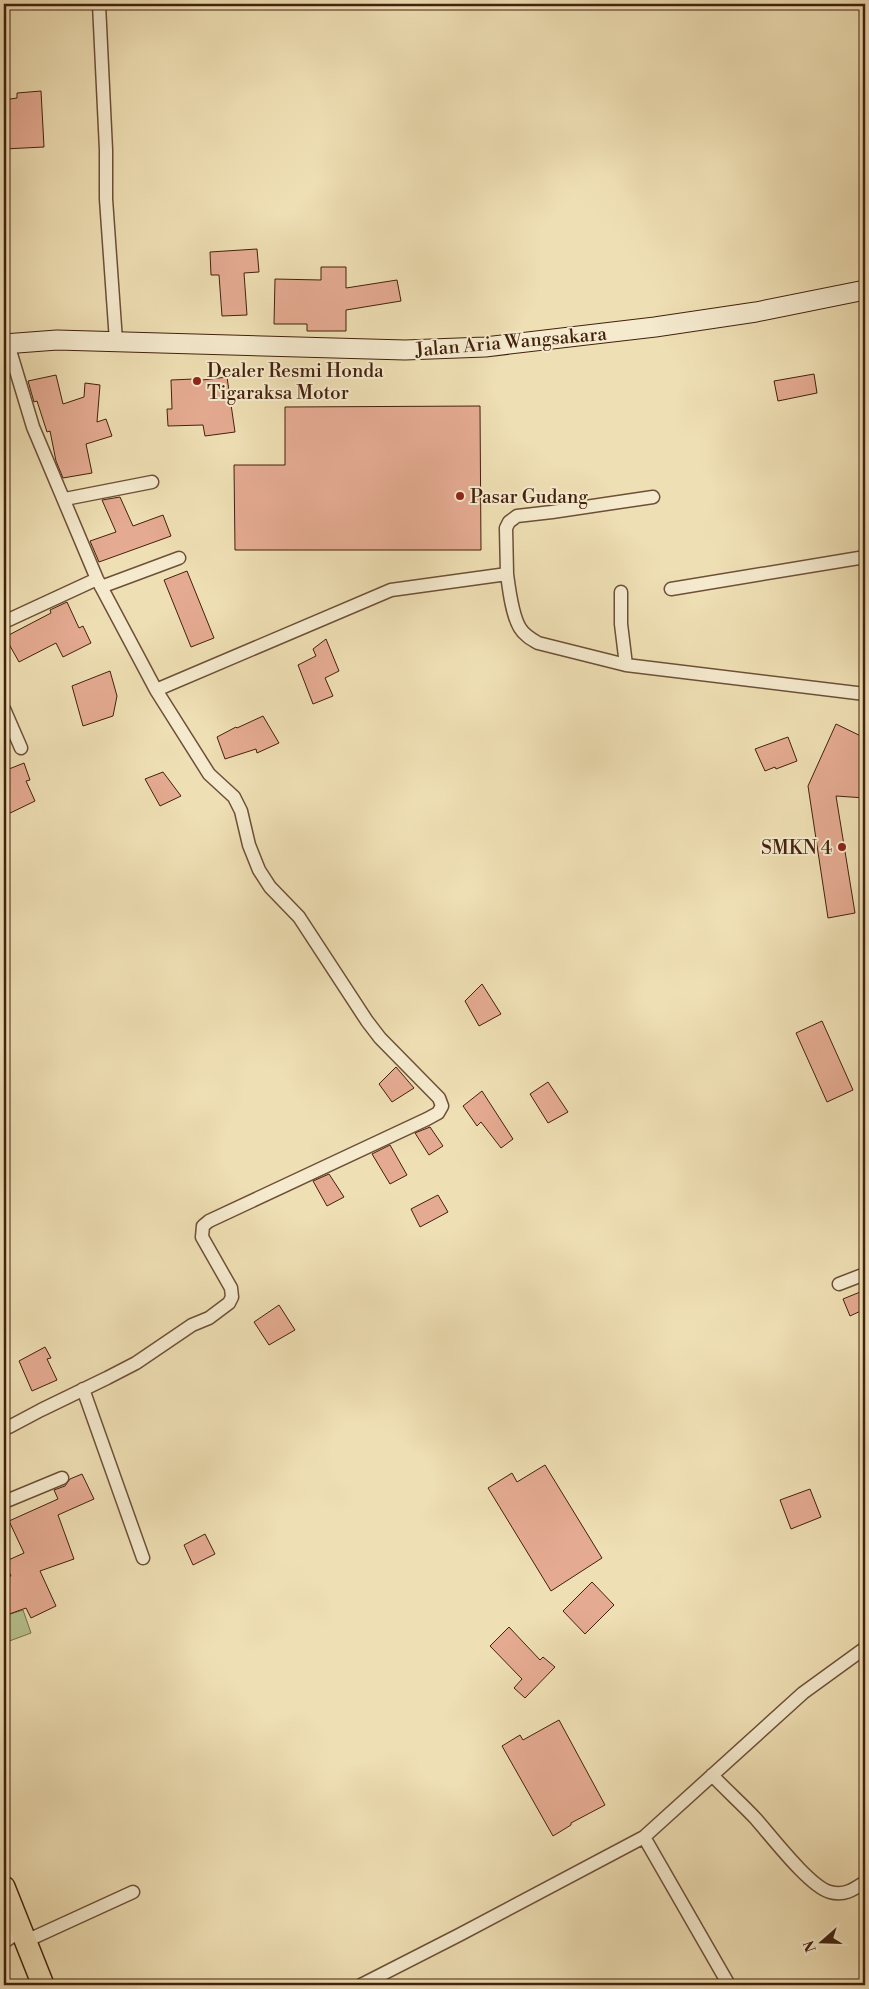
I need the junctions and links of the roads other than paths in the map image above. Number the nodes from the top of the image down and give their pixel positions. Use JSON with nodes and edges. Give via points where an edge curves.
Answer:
{"nodes":[{"id":1,"x":100,"y":4,"type":"edge"},
{"id":2,"x":865,"y":290,"type":"edge"},
{"id":3,"x":116,"y":341,"type":"junction"},
{"id":4,"x":6,"y":344,"type":"edge"},
{"id":5,"x":152,"y":482,"type":"dead end"},
{"id":6,"x":653,"y":497,"type":"dead end"},
{"id":7,"x":65,"y":499,"type":"junction"},
{"id":8,"x":865,"y":557,"type":"edge"},
{"id":9,"x":180,"y":558,"type":"dead end"},
{"id":10,"x":507,"y":574,"type":"junction"},
{"id":11,"x":99,"y":583,"type":"junction"},
{"id":12,"x":671,"y":589,"type":"dead end"},
{"id":13,"x":621,"y":592,"type":"dead end"},
{"id":14,"x":4,"y":622,"type":"edge"},
{"id":15,"x":626,"y":665,"type":"junction"},
{"id":16,"x":156,"y":690,"type":"junction"},
{"id":17,"x":865,"y":694,"type":"edge"},
{"id":18,"x":4,"y":710,"type":"edge"},
{"id":19,"x":21,"y":748,"type":"dead end"},
{"id":20,"x":865,"y":1274,"type":"edge"},
{"id":21,"x":840,"y":1284,"type":"dead end"},
{"id":22,"x":83,"y":1389,"type":"junction"},
{"id":23,"x":9,"y":1427,"type":"dead end"},
{"id":24,"x":62,"y":1478,"type":"dead end"},
{"id":25,"x":4,"y":1502,"type":"edge"},
{"id":26,"x":143,"y":1558,"type":"dead end"},
{"id":27,"x":865,"y":1648,"type":"edge"},
{"id":28,"x":712,"y":1776,"type":"junction"},
{"id":29,"x":644,"y":1837,"type":"junction"},
{"id":30,"x":865,"y":1882,"type":"edge"},
{"id":31,"x":4,"y":1888,"type":"edge"},
{"id":32,"x":133,"y":1892,"type":"dead end"},
{"id":33,"x":23,"y":1936,"type":"junction"},
{"id":34,"x":4,"y":1942,"type":"edge"},
{"id":35,"x":43,"y":1985,"type":"edge"},
{"id":36,"x":361,"y":1985,"type":"edge"},
{"id":37,"x":728,"y":1985,"type":"edge"}],
"edges":[{"from":1,"to":3,"type":"street","via":[[106,199]]},
{"from":2,"to":3,"type":"street","name":"Jalan Aria Wangsakara","via":[[756,312],[485,347],[395,350]]},
{"from":3,"to":4,"type":"street","name":"Jalan Aria Wangsakara","via":[[57,340]]},
{"from":4,"to":7,"type":"street","via":[[33,427]]},
{"from":5,"to":7,"type":"street"},
{"from":6,"to":10,"type":"street","via":[[517,516],[506,528]]},
{"from":7,"to":11,"type":"street"},
{"from":8,"to":12,"type":"street"},
{"from":9,"to":11,"type":"street"},
{"from":10,"to":15,"type":"street","via":[[519,628],[528,637],[538,643]]},
{"from":10,"to":16,"type":"street","via":[[391,590]]},
{"from":11,"to":14,"type":"street"},
{"from":11,"to":16,"type":"street"},
{"from":13,"to":15,"type":"street"},
{"from":15,"to":17,"type":"street"},
{"from":16,"to":22,"type":"street","via":[[209,774],[234,798],[259,870],[270,887],[299,917],[366,1021],[439,1098],[442,1106],[438,1113],[427,1119],[209,1221],[204,1226],[202,1237],[231,1288],[232,1297],[228,1303],[136,1363]]},
{"from":18,"to":19,"type":"street"},
{"from":20,"to":21,"type":"street"},
{"from":22,"to":23,"type":"street"},
{"from":22,"to":26,"type":"street"},
{"from":24,"to":25,"type":"street"},
{"from":27,"to":28,"type":"street","via":[[803,1693]]},
{"from":28,"to":29,"type":"street"},
{"from":28,"to":30,"type":"street","via":[[814,1884],[827,1892],[840,1894]]},
{"from":29,"to":36,"type":"street"},
{"from":29,"to":37,"type":"street"},
{"from":31,"to":33,"type":"main road"},
{"from":32,"to":33,"type":"street"},
{"from":33,"to":34,"type":"street"},
{"from":33,"to":35,"type":"main road"}]}
